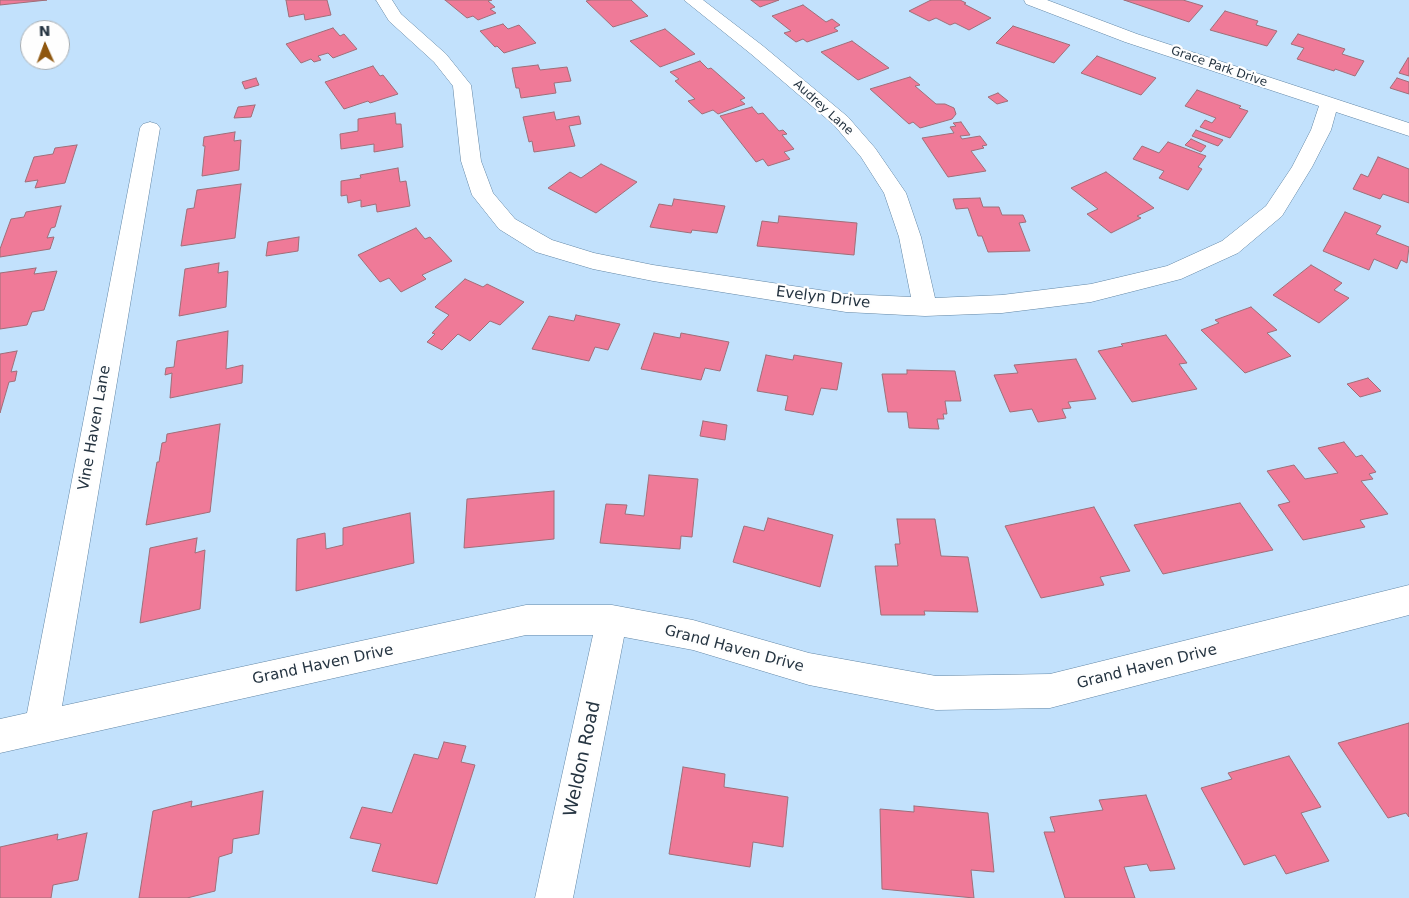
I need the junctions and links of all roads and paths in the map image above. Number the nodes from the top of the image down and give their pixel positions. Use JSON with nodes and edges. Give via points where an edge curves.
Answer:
{"nodes":[{"id":1,"x":384,"y":0,"type":"edge"},
{"id":2,"x":692,"y":0,"type":"edge"},
{"id":3,"x":1032,"y":0,"type":"edge"},
{"id":4,"x":1328,"y":104,"type":"junction"},
{"id":5,"x":150,"y":128,"type":"dead end"},
{"id":6,"x":1409,"y":130,"type":"edge"},
{"id":7,"x":925,"y":307,"type":"junction"},
{"id":8,"x":1409,"y":600,"type":"edge"},
{"id":9,"x":612,"y":620,"type":"junction"},
{"id":10,"x":40,"y":727,"type":"junction"},
{"id":11,"x":0,"y":736,"type":"edge"},
{"id":12,"x":554,"y":898,"type":"edge"}],
"edges":[{"from":1,"to":7,"type":"street","name":"Evelyn Drive","via":[[395,17],[440,58],[462,85],[471,161],[483,195],[507,224],[544,246],[652,273],[846,303]]},
{"from":2,"to":7,"type":"street","name":"Audrey Lane","via":[[840,121],[868,152],[895,193],[910,237]]},
{"from":3,"to":4,"type":"street","name":"Grace Park Drive","via":[[1132,38]]},
{"from":4,"to":6,"type":"street","name":"Grace Park Drive"},
{"from":4,"to":7,"type":"street","name":"Evelyn Drive","via":[[1321,130],[1306,160],[1274,211],[1230,247],[1173,274],[1091,293],[1002,304]]},
{"from":5,"to":10,"type":"street","name":"Vine Haven Lane"},
{"from":8,"to":9,"type":"street","name":"Grand Haven Drive","via":[[1050,691],[936,693],[809,669],[693,635]]},
{"from":9,"to":10,"type":"street","name":"Grand Haven Drive","via":[[526,620]]},
{"from":9,"to":12,"type":"street","name":"Weldon Road"},
{"from":10,"to":11,"type":"street","name":"Grand Haven Drive"}]}
